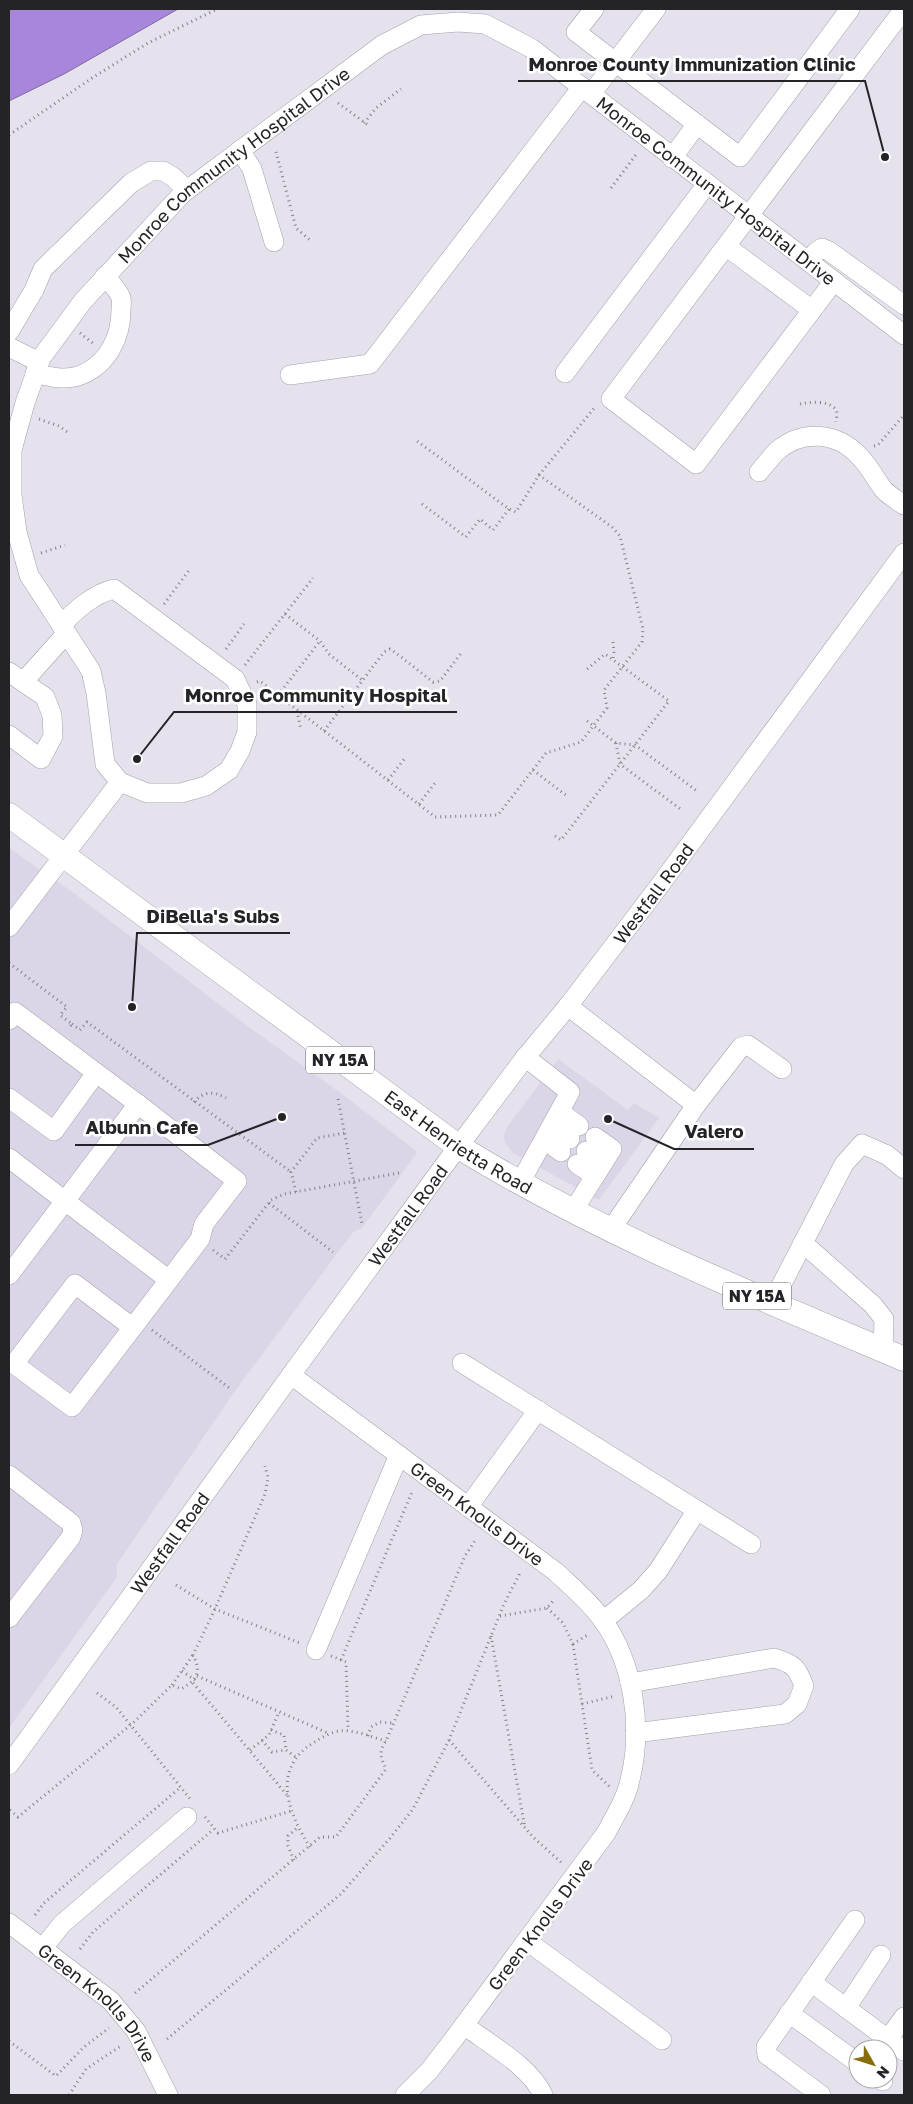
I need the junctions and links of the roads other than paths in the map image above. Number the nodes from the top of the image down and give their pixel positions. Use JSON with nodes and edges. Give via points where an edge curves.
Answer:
{"nodes":[{"id":1,"x":594,"y":9,"type":"edge"},
{"id":2,"x":656,"y":9,"type":"edge"},
{"id":3,"x":850,"y":9,"type":"edge"},
{"id":4,"x":904,"y":9,"type":"edge"},
{"id":5,"x":616,"y":61,"type":"junction"},
{"id":6,"x":586,"y":90,"type":"junction"},
{"id":7,"x":697,"y":124,"type":"junction"},
{"id":8,"x":240,"y":150,"type":"junction"},
{"id":9,"x":672,"y":158,"type":"junction"},
{"id":10,"x":707,"y":184,"type":"junction"},
{"id":11,"x":187,"y":190,"type":"junction"},
{"id":12,"x":750,"y":217,"type":"junction"},
{"id":13,"x":274,"y":242,"type":"dead end"},
{"id":14,"x":727,"y":247,"type":"junction"},
{"id":15,"x":808,"y":261,"type":"junction"},
{"id":16,"x":105,"y":276,"type":"junction"},
{"id":17,"x":834,"y":281,"type":"junction"},
{"id":18,"x":872,"y":283,"type":"junction"},
{"id":19,"x":858,"y":300,"type":"junction"},
{"id":20,"x":904,"y":305,"type":"edge"},
{"id":21,"x":812,"y":310,"type":"junction"},
{"id":22,"x":9,"y":332,"type":"edge"},
{"id":23,"x":904,"y":335,"type":"edge"},
{"id":24,"x":9,"y":347,"type":"edge"},
{"id":25,"x":37,"y":368,"type":"junction"},
{"id":26,"x":565,"y":373,"type":"dead end"},
{"id":27,"x":290,"y":375,"type":"dead end"},
{"id":28,"x":759,"y":472,"type":"dead end"},
{"id":29,"x":904,"y":505,"type":"edge"},
{"id":30,"x":904,"y":553,"type":"edge"},
{"id":31,"x":64,"y":630,"type":"junction"},
{"id":32,"x":16,"y":677,"type":"edge"},
{"id":33,"x":9,"y":735,"type":"edge"},
{"id":34,"x":120,"y":782,"type":"junction"},
{"id":35,"x":9,"y":815,"type":"edge"},
{"id":36,"x":63,"y":856,"type":"junction"},
{"id":37,"x":9,"y":926,"type":"edge"},
{"id":38,"x":568,"y":1006,"type":"junction"},
{"id":39,"x":9,"y":1020,"type":"edge"},
{"id":40,"x":525,"y":1057,"type":"junction"},
{"id":41,"x":782,"y":1069,"type":"dead end"},
{"id":42,"x":96,"y":1074,"type":"junction"},
{"id":43,"x":9,"y":1098,"type":"edge"},
{"id":44,"x":138,"y":1104,"type":"junction"},
{"id":45,"x":696,"y":1105,"type":"junction"},
{"id":46,"x":552,"y":1126,"type":"junction"},
{"id":47,"x":458,"y":1147,"type":"junction"},
{"id":48,"x":9,"y":1158,"type":"edge"},
{"id":49,"x":904,"y":1169,"type":"edge"},
{"id":50,"x":599,"y":1170,"type":"junction"},
{"id":51,"x":520,"y":1183,"type":"junction"},
{"id":52,"x":65,"y":1201,"type":"junction"},
{"id":53,"x":573,"y":1212,"type":"junction"},
{"id":54,"x":610,"y":1231,"type":"junction"},
{"id":55,"x":803,"y":1243,"type":"junction"},
{"id":56,"x":9,"y":1275,"type":"edge"},
{"id":57,"x":169,"y":1280,"type":"junction"},
{"id":58,"x":772,"y":1303,"type":"junction"},
{"id":59,"x":141,"y":1327,"type":"junction"},
{"id":60,"x":894,"y":1355,"type":"edge"},
{"id":61,"x":462,"y":1363,"type":"dead end"},
{"id":62,"x":291,"y":1375,"type":"junction"},
{"id":63,"x":538,"y":1410,"type":"junction"},
{"id":64,"x":399,"y":1455,"type":"junction"},
{"id":65,"x":9,"y":1475,"type":"edge"},
{"id":66,"x":468,"y":1507,"type":"junction"},
{"id":67,"x":697,"y":1510,"type":"junction"},
{"id":68,"x":751,"y":1544,"type":"dead end"},
{"id":69,"x":9,"y":1618,"type":"edge"},
{"id":70,"x":603,"y":1621,"type":"junction"},
{"id":71,"x":316,"y":1650,"type":"road end"},
{"id":72,"x":630,"y":1683,"type":"junction"},
{"id":73,"x":635,"y":1733,"type":"junction"},
{"id":74,"x":9,"y":1765,"type":"edge"},
{"id":75,"x":194,"y":1811,"type":"road end"},
{"id":76,"x":854,"y":1920,"type":"dead end"},
{"id":77,"x":9,"y":1923,"type":"edge"},
{"id":78,"x":527,"y":1941,"type":"junction"},
{"id":79,"x":42,"y":1949,"type":"junction"},
{"id":80,"x":881,"y":1955,"type":"dead end"},
{"id":81,"x":811,"y":1982,"type":"junction"},
{"id":82,"x":846,"y":2008,"type":"junction"},
{"id":83,"x":789,"y":2013,"type":"junction"},
{"id":84,"x":904,"y":2016,"type":"edge"},
{"id":85,"x":464,"y":2025,"type":"junction"},
{"id":86,"x":888,"y":2039,"type":"joint"},
{"id":87,"x":662,"y":2040,"type":"dead end"},
{"id":88,"x":848,"y":2056,"type":"edge"},
{"id":89,"x":168,"y":2095,"type":"edge"},
{"id":90,"x":405,"y":2095,"type":"edge"},
{"id":91,"x":543,"y":2095,"type":"edge"},
{"id":92,"x":821,"y":2095,"type":"edge"}],
"edges":[{"from":1,"to":5,"type":"street","via":[[576,32]]},
{"from":2,"to":5,"type":"street"},
{"from":3,"to":7,"type":"street","via":[[740,157]]},
{"from":4,"to":12,"type":"street"},
{"from":5,"to":6,"type":"street"},
{"from":5,"to":7,"type":"street"},
{"from":6,"to":8,"type":"street","name":"Monroe Community Hospital Drive","via":[[531,48],[485,24],[421,25],[382,46]]},
{"from":6,"to":9,"type":"street","name":"Monroe Community Hospital Drive"},
{"from":6,"to":27,"type":"street","via":[[370,364]]},
{"from":7,"to":9,"type":"street"},
{"from":8,"to":11,"type":"street","name":"Monroe Community Hospital Drive"},
{"from":8,"to":13,"type":"street","via":[[252,169]]},
{"from":9,"to":10,"type":"street","name":"Monroe Community Hospital Drive"},
{"from":10,"to":12,"type":"street","name":"Monroe Community Hospital Drive"},
{"from":10,"to":26,"type":"street"},
{"from":11,"to":16,"type":"street","name":"Monroe Community Hospital Drive"},
{"from":11,"to":22,"type":"street","via":[[163,171],[152,172],[131,183],[43,269]]},
{"from":12,"to":14,"type":"street"},
{"from":12,"to":15,"type":"street","name":"Monroe Community Hospital Drive"},
{"from":14,"to":21,"type":"street"},
{"from":14,"to":21,"type":"street","via":[[612,399],[696,464]]},
{"from":15,"to":17,"type":"street","name":"Monroe Community Hospital Drive"},
{"from":15,"to":18,"type":"street","via":[[822,248]]},
{"from":16,"to":25,"type":"street","name":"Monroe Community Hospital Drive","via":[[67,322]]},
{"from":16,"to":25,"type":"street","via":[[121,298],[121,323],[108,355],[81,375],[59,379]]},
{"from":17,"to":19,"type":"street","name":"Monroe Community Hospital Drive"},
{"from":17,"to":21,"type":"street"},
{"from":18,"to":19,"type":"street"},
{"from":18,"to":20,"type":"street"},
{"from":19,"to":23,"type":"street","name":"Monroe Community Hospital Drive"},
{"from":24,"to":25,"type":"street"},
{"from":25,"to":31,"type":"street","name":"Monroe Community Hospital Drive","via":[[12,450],[12,495],[28,575]]},
{"from":28,"to":29,"type":"street","via":[[792,441],[809,435],[832,438],[860,456],[884,490]]},
{"from":30,"to":38,"type":"street","name":"Westfall Road"},
{"from":31,"to":32,"type":"street"},
{"from":31,"to":34,"type":"street","name":"Monroe Community Hospital Drive","via":[[91,671],[105,764]]},
{"from":31,"to":34,"type":"street","via":[[76,610],[102,592],[114,588],[235,679],[247,704],[247,732],[240,751],[228,770],[206,786],[181,793],[147,793]]},
{"from":32,"to":33,"type":"street","via":[[45,697],[52,715],[53,736],[41,759]]},
{"from":34,"to":36,"type":"street"},
{"from":35,"to":36,"type":"main road","name":"East Henrietta Road","number":"NY 15A"},
{"from":36,"to":37,"type":"street"},
{"from":36,"to":47,"type":"main road","name":"East Henrietta Road","number":"NY 15A"},
{"from":38,"to":40,"type":"street","name":"Westfall Road"},
{"from":38,"to":45,"type":"street"},
{"from":39,"to":42,"type":"street","via":[[15,1012]]},
{"from":40,"to":46,"type":"street","via":[[570,1092]]},
{"from":40,"to":47,"type":"street","name":"Westfall Road"},
{"from":41,"to":45,"type":"street","via":[[748,1046],[741,1047]]},
{"from":42,"to":43,"type":"street","via":[[54,1131]]},
{"from":42,"to":44,"type":"street"},
{"from":44,"to":52,"type":"street"},
{"from":44,"to":57,"type":"street","via":[[237,1181],[204,1224],[200,1239]]},
{"from":45,"to":54,"type":"street"},
{"from":46,"to":46,"type":"street","via":[[570,1139]]},
{"from":46,"to":51,"type":"street"},
{"from":47,"to":51,"type":"main road","name":"East Henrietta Road","number":"NY 15A"},
{"from":47,"to":62,"type":"street","name":"Westfall Road"},
{"from":48,"to":52,"type":"street"},
{"from":49,"to":55,"type":"street","via":[[886,1155],[862,1144],[844,1164]]},
{"from":50,"to":50,"type":"street","via":[[586,1151],[612,1149]]},
{"from":50,"to":53,"type":"street"},
{"from":51,"to":53,"type":"main road","name":"East Henrietta Road","number":"NY 15A"},
{"from":52,"to":56,"type":"street"},
{"from":52,"to":57,"type":"street"},
{"from":53,"to":54,"type":"main road","name":"East Henrietta Road","number":"NY 15A"},
{"from":54,"to":58,"type":"main road","name":"East Henrietta Road","number":"NY 15A"},
{"from":55,"to":58,"type":"street"},
{"from":55,"to":60,"type":"street","via":[[873,1305],[884,1319]]},
{"from":57,"to":59,"type":"street"},
{"from":58,"to":60,"type":"main road","name":"East Henrietta Road","number":"NY 15A"},
{"from":59,"to":59,"type":"street","via":[[72,1407],[14,1364],[75,1284]]},
{"from":61,"to":63,"type":"street"},
{"from":62,"to":64,"type":"street","name":"Green Knolls Drive"},
{"from":62,"to":74,"type":"street","name":"Westfall Road"},
{"from":63,"to":66,"type":"street"},
{"from":63,"to":67,"type":"street"},
{"from":64,"to":66,"type":"street","name":"Green Knolls Drive"},
{"from":64,"to":71,"type":"street"},
{"from":65,"to":69,"type":"street","via":[[71,1523],[73,1530]]},
{"from":66,"to":70,"type":"street","name":"Green Knolls Drive","via":[[556,1572],[580,1593]]},
{"from":67,"to":68,"type":"street"},
{"from":67,"to":70,"type":"street","via":[[658,1571],[641,1590]]},
{"from":70,"to":72,"type":"street","name":"Green Knolls Drive","via":[[617,1646]]},
{"from":72,"to":73,"type":"street","name":"Green Knolls Drive"},
{"from":72,"to":73,"type":"street","via":[[774,1658],[789,1662],[798,1670],[804,1686],[797,1704],[785,1714]]},
{"from":73,"to":78,"type":"street","name":"Green Knolls Drive","via":[[636,1752],[621,1806],[589,1858]]},
{"from":75,"to":79,"type":"street","via":[[62,1924]]},
{"from":76,"to":81,"type":"street"},
{"from":77,"to":79,"type":"street","name":"Green Knolls Drive"},
{"from":78,"to":85,"type":"street","name":"Green Knolls Drive"},
{"from":78,"to":87,"type":"street"},
{"from":79,"to":89,"type":"street","name":"Green Knolls Drive","via":[[98,1989],[124,2015],[136,2031]]},
{"from":80,"to":82,"type":"street"},
{"from":81,"to":82,"type":"street"},
{"from":81,"to":83,"type":"street"},
{"from":82,"to":86,"type":"street"},
{"from":83,"to":88,"type":"street"},
{"from":83,"to":92,"type":"street","via":[[766,2047],[767,2055]]},
{"from":84,"to":86,"type":"street"},
{"from":85,"to":90,"type":"street","name":"Green Knolls Drive","via":[[429,2071]]},
{"from":85,"to":91,"type":"street","via":[[538,2083]]}]}
